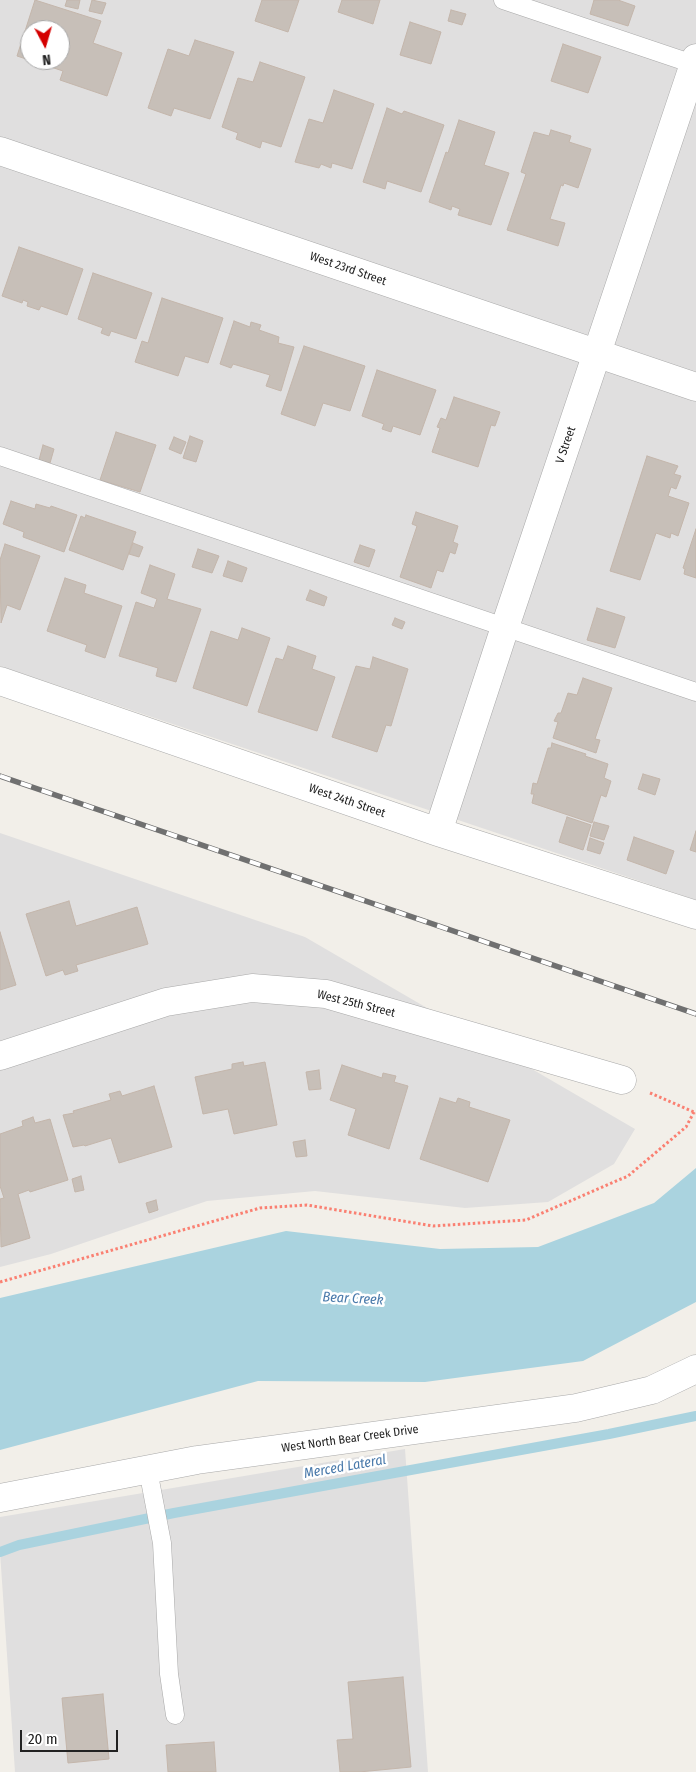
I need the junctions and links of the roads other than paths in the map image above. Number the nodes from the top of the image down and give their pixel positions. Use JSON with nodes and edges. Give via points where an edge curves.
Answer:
{"nodes":[{"id":1,"x":503,"y":0,"type":"edge"},
{"id":2,"x":695,"y":63,"type":"edge"},
{"id":3,"x":0,"y":151,"type":"edge"},
{"id":4,"x":597,"y":353,"type":"junction"},
{"id":5,"x":696,"y":387,"type":"edge"},
{"id":6,"x":0,"y":456,"type":"edge"},
{"id":7,"x":505,"y":627,"type":"junction"},
{"id":8,"x":0,"y":681,"type":"edge"},
{"id":9,"x":696,"y":692,"type":"edge"},
{"id":10,"x":438,"y":832,"type":"junction"},
{"id":11,"x":696,"y":915,"type":"edge"},
{"id":12,"x":0,"y":1056,"type":"edge"},
{"id":13,"x":622,"y":1080,"type":"road end"},
{"id":14,"x":696,"y":1370,"type":"edge"},
{"id":15,"x":148,"y":1470,"type":"junction"},
{"id":16,"x":0,"y":1498,"type":"edge"},
{"id":17,"x":175,"y":1715,"type":"dead end"}],
"edges":[{"from":1,"to":2,"type":"lane"},
{"from":2,"to":4,"type":"street","name":"V Street"},
{"from":3,"to":4,"type":"street","name":"West 23rd Street"},
{"from":4,"to":5,"type":"street","name":"West 23rd Street"},
{"from":4,"to":7,"type":"street","name":"V Street"},
{"from":6,"to":7,"type":"lane"},
{"from":7,"to":9,"type":"lane"},
{"from":7,"to":10,"type":"street","name":"V Street"},
{"from":8,"to":10,"type":"street","name":"West 24th Street"},
{"from":10,"to":11,"type":"street","name":"West 24th Street"},
{"from":12,"to":13,"type":"street","name":"West 25th Street","via":[[166,1002],[252,988],[326,994]]},
{"from":14,"to":15,"type":"street","name":"West North Bear Creek Drive","via":[[652,1390],[576,1408],[197,1460]]},
{"from":15,"to":16,"type":"street","name":"West North Bear Creek Drive"},
{"from":15,"to":17,"type":"lane","via":[[166,1581],[169,1674]]}]}
